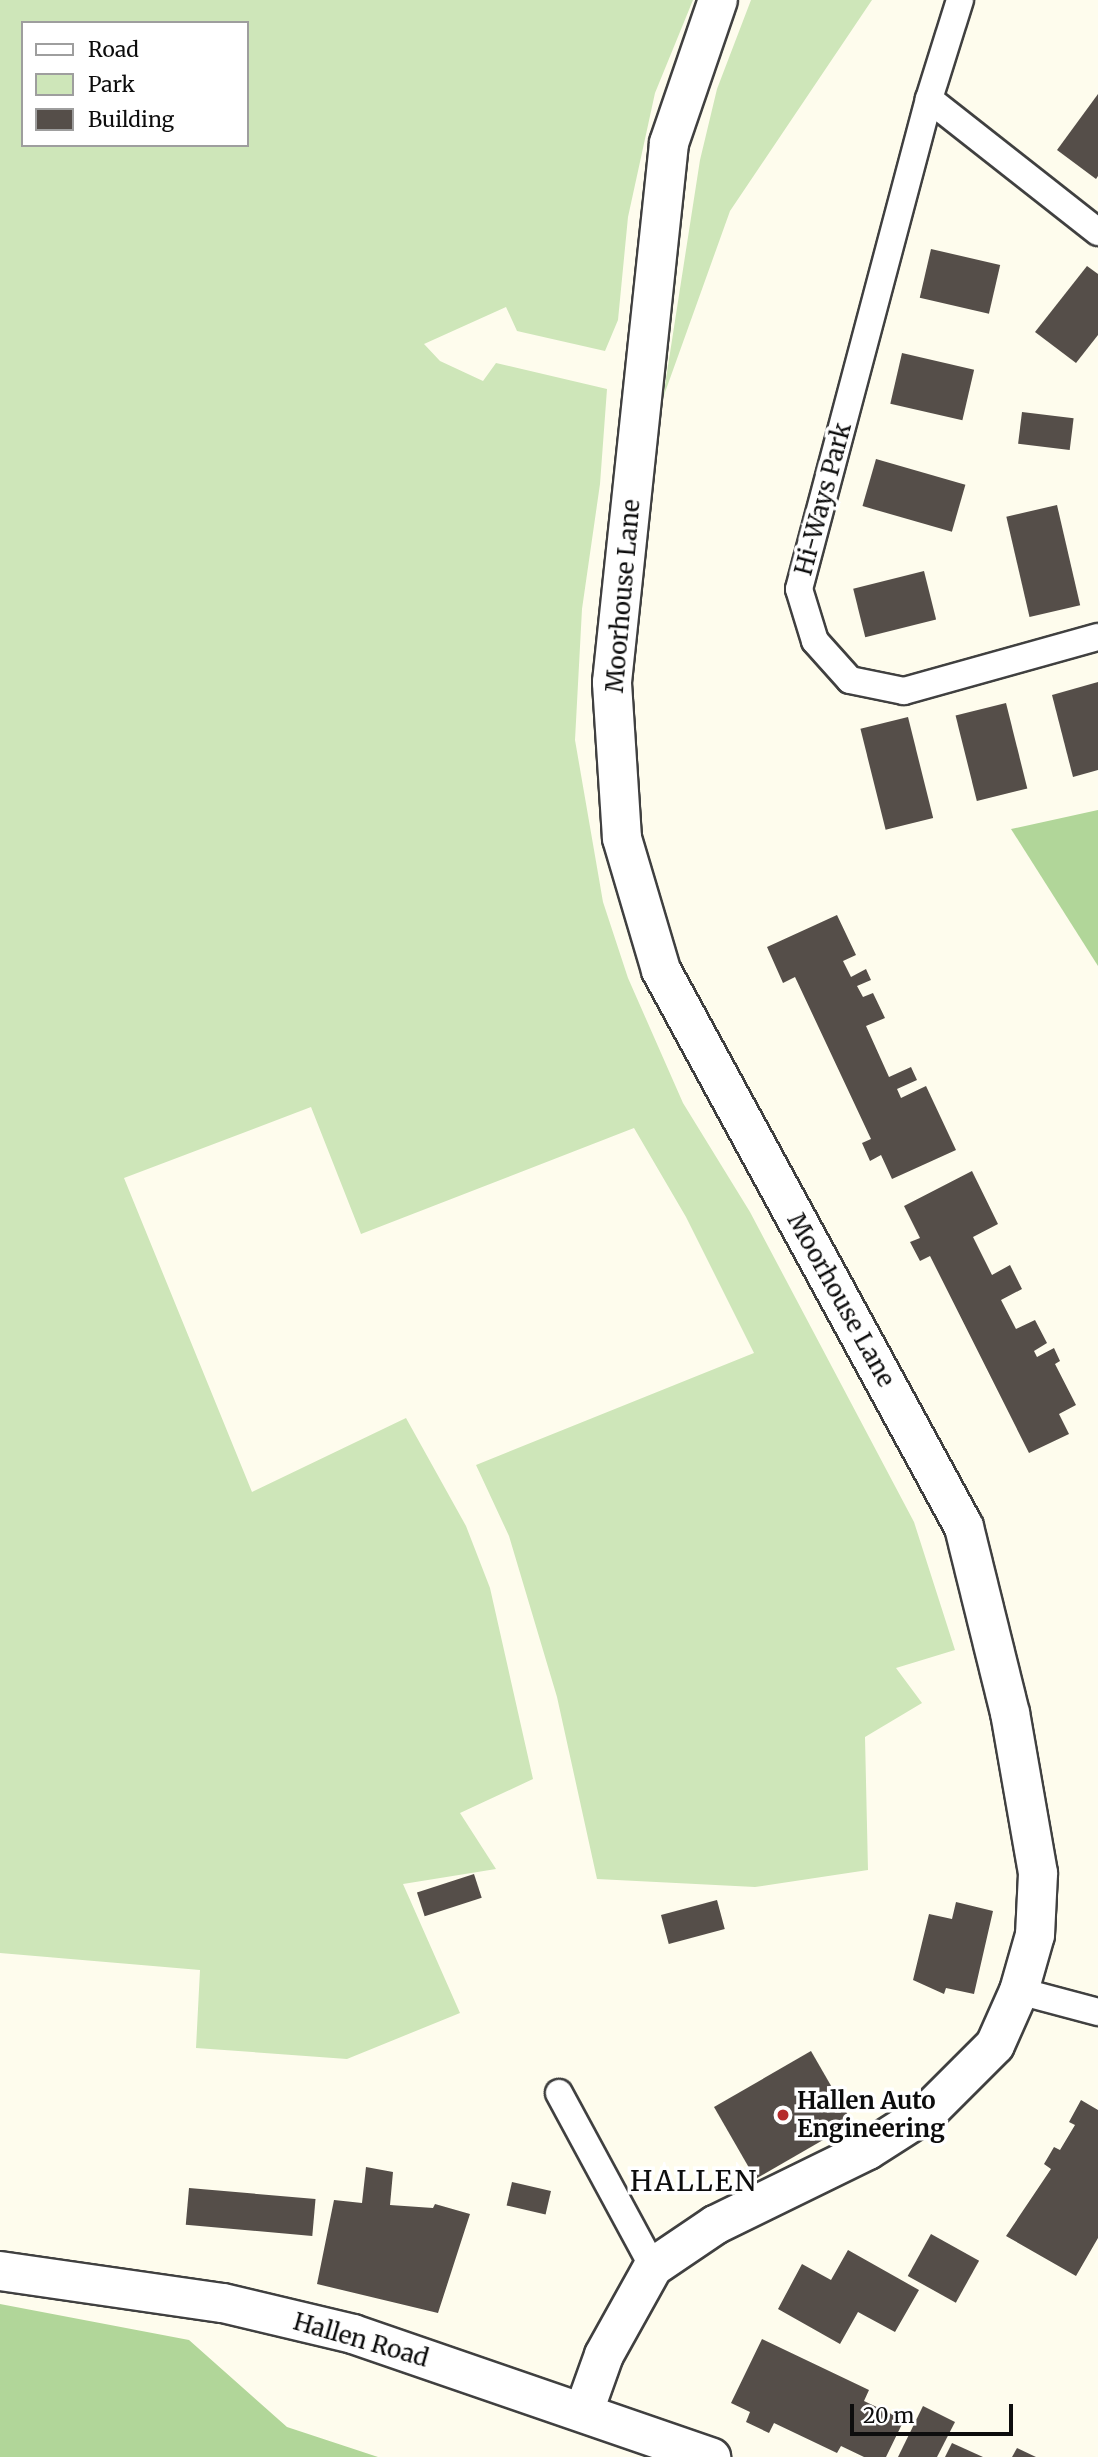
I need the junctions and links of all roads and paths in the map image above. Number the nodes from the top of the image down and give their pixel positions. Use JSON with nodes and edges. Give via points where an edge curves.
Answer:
{"nodes":[{"id":1,"x":718,"y":0,"type":"edge"},
{"id":2,"x":960,"y":0,"type":"edge"},
{"id":3,"x":929,"y":100,"type":"junction"},
{"id":4,"x":1098,"y":232,"type":"edge"},
{"id":5,"x":1098,"y":637,"type":"edge"},
{"id":6,"x":1019,"y":1992,"type":"junction"},
{"id":7,"x":1098,"y":2012,"type":"edge"},
{"id":8,"x":559,"y":2093,"type":"dead end"},
{"id":9,"x":653,"y":2267,"type":"junction"},
{"id":10,"x":0,"y":2271,"type":"edge"},
{"id":11,"x":584,"y":2411,"type":"junction"},
{"id":12,"x":711,"y":2457,"type":"edge"}],
"edges":[{"from":1,"to":6,"type":"street","name":"Moorhouse Lane","via":[[669,143],[612,682],[622,838],[661,970],[964,1527],[1010,1713],[1038,1873],[1035,1936]]},
{"from":2,"to":3,"type":"lane","name":"Hi-Ways Park"},
{"from":3,"to":4,"type":"lane"},
{"from":3,"to":5,"type":"lane","name":"Hi-Ways Park","via":[[799,589],[815,641],[850,680],[904,691]]},
{"from":6,"to":7,"type":"lane"},
{"from":6,"to":9,"type":"street","name":"Moorhouse Lane","via":[[995,2045],[929,2111],[867,2150],[715,2225]]},
{"from":8,"to":9,"type":"lane"},
{"from":9,"to":11,"type":"street","name":"Moorhouse Lane","via":[[604,2355]]},
{"from":10,"to":11,"type":"street","name":"Hallen Road","via":[[223,2303],[340,2330]]},
{"from":11,"to":12,"type":"street","name":"Hallen Road"}]}
